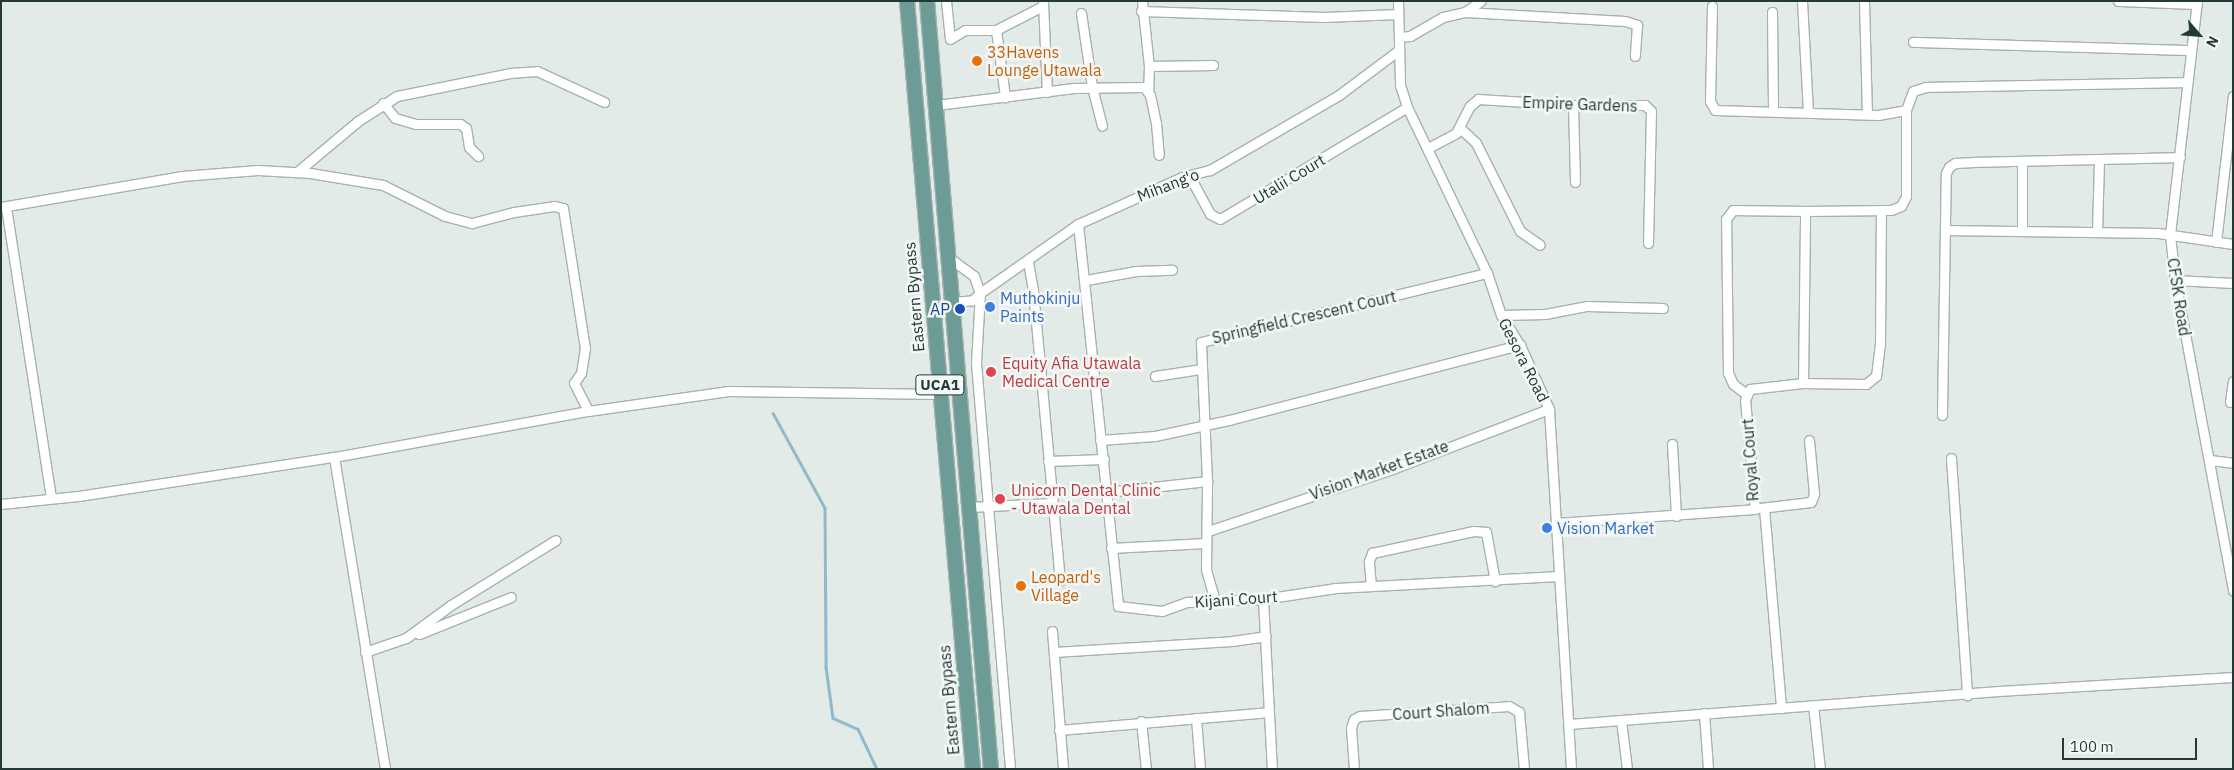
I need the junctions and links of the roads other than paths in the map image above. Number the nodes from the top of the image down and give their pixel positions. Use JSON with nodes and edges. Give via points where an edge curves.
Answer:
{"nodes":[{"id":1,"x":907,"y":1,"type":"edge"},
{"id":2,"x":927,"y":1,"type":"edge"},
{"id":3,"x":946,"y":1,"type":"edge"},
{"id":4,"x":1142,"y":1,"type":"edge"},
{"id":5,"x":1398,"y":1,"type":"edge"},
{"id":6,"x":1481,"y":1,"type":"edge"},
{"id":7,"x":1802,"y":1,"type":"edge"},
{"id":8,"x":1864,"y":1,"type":"edge"},
{"id":9,"x":2118,"y":1,"type":"edge"},
{"id":10,"x":2197,"y":3,"type":"edge"},
{"id":11,"x":1043,"y":4,"type":"edge"},
{"id":12,"x":1712,"y":6,"type":"dead end"},
{"id":13,"x":1141,"y":11,"type":"junction"},
{"id":14,"x":1465,"y":12,"type":"junction"},
{"id":15,"x":1772,"y":12,"type":"dead end"},
{"id":16,"x":1081,"y":13,"type":"dead end"},
{"id":17,"x":1398,"y":14,"type":"junction"},
{"id":18,"x":996,"y":30,"type":"junction"},
{"id":19,"x":1399,"y":37,"type":"junction"},
{"id":20,"x":1913,"y":42,"type":"dead end"},
{"id":21,"x":1399,"y":50,"type":"junction"},
{"id":22,"x":2190,"y":50,"type":"junction"},
{"id":23,"x":1636,"y":56,"type":"dead end"},
{"id":24,"x":1213,"y":65,"type":"dead end"},
{"id":25,"x":1149,"y":66,"type":"junction"},
{"id":26,"x":2186,"y":82,"type":"junction"},
{"id":27,"x":1092,"y":87,"type":"junction"},
{"id":28,"x":1148,"y":90,"type":"junction"},
{"id":29,"x":1048,"y":92,"type":"junction"},
{"id":30,"x":2233,"y":96,"type":"edge"},
{"id":31,"x":1005,"y":97,"type":"junction"},
{"id":32,"x":604,"y":102,"type":"dead end"},
{"id":33,"x":383,"y":103,"type":"junction"},
{"id":34,"x":936,"y":105,"type":"junction"},
{"id":35,"x":1573,"y":105,"type":"junction"},
{"id":36,"x":1407,"y":107,"type":"junction"},
{"id":37,"x":1906,"y":110,"type":"junction"},
{"id":38,"x":1773,"y":111,"type":"junction"},
{"id":39,"x":1808,"y":111,"type":"junction"},
{"id":40,"x":1868,"y":114,"type":"junction"},
{"id":41,"x":1102,"y":126,"type":"dead end"},
{"id":42,"x":1460,"y":128,"type":"junction"},
{"id":43,"x":1428,"y":148,"type":"junction"},
{"id":44,"x":1159,"y":155,"type":"dead end"},
{"id":45,"x":478,"y":156,"type":"dead end"},
{"id":46,"x":2180,"y":157,"type":"junction"},
{"id":47,"x":2099,"y":159,"type":"junction"},
{"id":48,"x":2022,"y":161,"type":"junction"},
{"id":49,"x":297,"y":172,"type":"junction"},
{"id":50,"x":1189,"y":175,"type":"junction"},
{"id":51,"x":1575,"y":182,"type":"dead end"},
{"id":52,"x":4,"y":207,"type":"edge"},
{"id":53,"x":1881,"y":210,"type":"junction"},
{"id":54,"x":1805,"y":211,"type":"junction"},
{"id":55,"x":1078,"y":224,"type":"junction"},
{"id":56,"x":1945,"y":230,"type":"junction"},
{"id":57,"x":2022,"y":231,"type":"junction"},
{"id":58,"x":2096,"y":232,"type":"junction"},
{"id":59,"x":2170,"y":235,"type":"junction"},
{"id":60,"x":1648,"y":242,"type":"dead end"},
{"id":61,"x":2216,"y":242,"type":"junction"},
{"id":62,"x":2233,"y":244,"type":"edge"},
{"id":63,"x":1540,"y":245,"type":"dead end"},
{"id":64,"x":948,"y":257,"type":"junction"},
{"id":65,"x":1028,"y":262,"type":"junction"},
{"id":66,"x":1172,"y":270,"type":"dead end"},
{"id":67,"x":1487,"y":273,"type":"junction"},
{"id":68,"x":1086,"y":280,"type":"junction"},
{"id":69,"x":2175,"y":280,"type":"junction"},
{"id":70,"x":2233,"y":283,"type":"edge"},
{"id":71,"x":980,"y":293,"type":"junction"},
{"id":72,"x":952,"y":302,"type":"junction"},
{"id":73,"x":1663,"y":308,"type":"dead end"},
{"id":74,"x":1501,"y":315,"type":"junction"},
{"id":75,"x":1520,"y":345,"type":"junction"},
{"id":76,"x":976,"y":363,"type":"junction"},
{"id":77,"x":957,"y":364,"type":"junction"},
{"id":78,"x":1201,"y":370,"type":"junction"},
{"id":79,"x":1155,"y":376,"type":"dead end"},
{"id":80,"x":2233,"y":381,"type":"edge"},
{"id":81,"x":1803,"y":382,"type":"junction"},
{"id":82,"x":941,"y":394,"type":"junction"},
{"id":83,"x":1746,"y":394,"type":"junction"},
{"id":84,"x":2230,"y":402,"type":"dead end"},
{"id":85,"x":1549,"y":409,"type":"junction"},
{"id":86,"x":588,"y":412,"type":"junction"},
{"id":87,"x":1942,"y":414,"type":"dead end"},
{"id":88,"x":1203,"y":425,"type":"junction"},
{"id":89,"x":1100,"y":440,"type":"junction"},
{"id":90,"x":1809,"y":440,"type":"dead end"},
{"id":91,"x":1672,"y":444,"type":"dead end"},
{"id":92,"x":334,"y":457,"type":"junction"},
{"id":93,"x":1951,"y":458,"type":"dead end"},
{"id":94,"x":1104,"y":459,"type":"junction"},
{"id":95,"x":2210,"y":460,"type":"junction"},
{"id":96,"x":1048,"y":461,"type":"junction"},
{"id":97,"x":2233,"y":463,"type":"edge"},
{"id":98,"x":1207,"y":482,"type":"junction"},
{"id":99,"x":1107,"y":492,"type":"junction"},
{"id":100,"x":51,"y":498,"type":"junction"},
{"id":101,"x":1051,"y":503,"type":"junction"},
{"id":102,"x":1,"y":504,"type":"edge"},
{"id":103,"x":989,"y":506,"type":"junction"},
{"id":104,"x":969,"y":508,"type":"junction"},
{"id":105,"x":1759,"y":508,"type":"junction"},
{"id":106,"x":1676,"y":516,"type":"junction"},
{"id":107,"x":1556,"y":523,"type":"junction"},
{"id":108,"x":1208,"y":531,"type":"junction"},
{"id":109,"x":556,"y":540,"type":"dead end"},
{"id":110,"x":1206,"y":543,"type":"junction"},
{"id":111,"x":1110,"y":548,"type":"junction"},
{"id":112,"x":1559,"y":576,"type":"junction"},
{"id":113,"x":1060,"y":580,"type":"dead end"},
{"id":114,"x":1495,"y":581,"type":"junction"},
{"id":115,"x":1371,"y":586,"type":"junction"},
{"id":116,"x":2233,"y":591,"type":"edge"},
{"id":117,"x":511,"y":597,"type":"dead end"},
{"id":118,"x":1263,"y":599,"type":"junction"},
{"id":119,"x":1215,"y":602,"type":"junction"},
{"id":120,"x":997,"y":613,"type":"junction"},
{"id":121,"x":979,"y":616,"type":"junction"},
{"id":122,"x":1052,"y":631,"type":"dead end"},
{"id":123,"x":1266,"y":636,"type":"junction"},
{"id":124,"x":406,"y":638,"type":"junction"},
{"id":125,"x":365,"y":652,"type":"junction"},
{"id":126,"x":1054,"y":652,"type":"junction"},
{"id":127,"x":984,"y":675,"type":"junction"},
{"id":128,"x":964,"y":677,"type":"junction"},
{"id":129,"x":2233,"y":677,"type":"edge"},
{"id":130,"x":1967,"y":695,"type":"junction"},
{"id":131,"x":1813,"y":705,"type":"junction"},
{"id":132,"x":1781,"y":708,"type":"junction"},
{"id":133,"x":1267,"y":712,"type":"junction"},
{"id":134,"x":1704,"y":713,"type":"junction"},
{"id":135,"x":1196,"y":718,"type":"junction"},
{"id":136,"x":1621,"y":720,"type":"junction"},
{"id":137,"x":1141,"y":721,"type":"junction"},
{"id":138,"x":1569,"y":724,"type":"junction"},
{"id":139,"x":1059,"y":730,"type":"junction"},
{"id":140,"x":385,"y":769,"type":"edge"},
{"id":141,"x":973,"y":769,"type":"edge"},
{"id":142,"x":991,"y":769,"type":"edge"},
{"id":143,"x":1010,"y":769,"type":"edge"},
{"id":144,"x":1063,"y":769,"type":"edge"},
{"id":145,"x":1146,"y":769,"type":"edge"},
{"id":146,"x":1200,"y":769,"type":"edge"},
{"id":147,"x":1272,"y":769,"type":"edge"},
{"id":148,"x":1354,"y":769,"type":"edge"},
{"id":149,"x":1524,"y":769,"type":"edge"},
{"id":150,"x":1571,"y":769,"type":"edge"},
{"id":151,"x":1627,"y":769,"type":"edge"},
{"id":152,"x":1708,"y":769,"type":"edge"},
{"id":153,"x":1820,"y":769,"type":"edge"}],
"edges":[{"from":1,"to":82,"type":"main road","name":"Eastern Bypass","number":"UCA1"},
{"from":2,"to":34,"type":"main road","number":"UCA1"},
{"from":3,"to":18,"type":"street","via":[[950,39],[965,30]]},
{"from":4,"to":13,"type":"street"},
{"from":5,"to":17,"type":"street","name":"Gesora Road"},
{"from":6,"to":14,"type":"street"},
{"from":7,"to":39,"type":"street"},
{"from":8,"to":40,"type":"street"},
{"from":9,"to":10,"type":"street"},
{"from":10,"to":22,"type":"street","name":"CFSK Road"},
{"from":11,"to":18,"type":"street"},
{"from":11,"to":29,"type":"street"},
{"from":12,"to":38,"type":"street","via":[[1711,107],[1720,112]]},
{"from":13,"to":17,"type":"street","via":[[1324,16]]},
{"from":13,"to":25,"type":"street"},
{"from":14,"to":19,"type":"street","via":[[1443,17],[1410,36]]},
{"from":14,"to":23,"type":"street","via":[[1634,22],[1637,25]]},
{"from":15,"to":38,"type":"street"},
{"from":16,"to":27,"type":"street"},
{"from":17,"to":19,"type":"street","name":"Gesora Road"},
{"from":18,"to":31,"type":"street"},
{"from":19,"to":21,"type":"street","name":"Gesora Road"},
{"from":20,"to":22,"type":"street"},
{"from":21,"to":36,"type":"street","name":"Gesora Road","via":[[1400,85]]},
{"from":21,"to":50,"type":"street","name":"Mihang'o","via":[[1338,95],[1210,170]]},
{"from":22,"to":26,"type":"street","name":"CFSK Road"},
{"from":24,"to":25,"type":"street"},
{"from":25,"to":28,"type":"street"},
{"from":26,"to":37,"type":"street","via":[[1926,87],[1913,91]]},
{"from":26,"to":46,"type":"street","name":"CFSK Road"},
{"from":27,"to":28,"type":"street"},
{"from":27,"to":29,"type":"street"},
{"from":27,"to":41,"type":"street"},
{"from":28,"to":44,"type":"street"},
{"from":29,"to":31,"type":"street"},
{"from":30,"to":61,"type":"street"},
{"from":31,"to":34,"type":"street"},
{"from":32,"to":33,"type":"street","via":[[537,71],[510,73],[415,92]]},
{"from":33,"to":45,"type":"street","via":[[395,118],[416,124],[460,124],[466,128],[469,147]]},
{"from":33,"to":49,"type":"street"},
{"from":34,"to":64,"type":"main road","number":"UCA1"},
{"from":35,"to":42,"type":"street","name":"Empire Gardens","via":[[1478,99],[1470,106]]},
{"from":35,"to":51,"type":"street"},
{"from":35,"to":60,"type":"street","name":"Empire Gardens","via":[[1645,105],[1649,108]]},
{"from":36,"to":43,"type":"street","name":"Gesora Road"},
{"from":36,"to":50,"type":"street","name":"Utalii Court","via":[[1220,219],[1210,214]]},
{"from":37,"to":40,"type":"street"},
{"from":37,"to":53,"type":"street","via":[[1906,196],[1901,206]]},
{"from":38,"to":39,"type":"street"},
{"from":39,"to":40,"type":"street"},
{"from":42,"to":43,"type":"street"},
{"from":42,"to":63,"type":"street","via":[[1476,143],[1520,231]]},
{"from":43,"to":67,"type":"street","name":"Gesora Road"},
{"from":46,"to":47,"type":"street"},
{"from":46,"to":59,"type":"street","name":"CFSK Road"},
{"from":47,"to":48,"type":"street"},
{"from":47,"to":58,"type":"street"},
{"from":48,"to":56,"type":"street","via":[[1955,163],[1949,167]]},
{"from":48,"to":57,"type":"street"},
{"from":49,"to":52,"type":"street","via":[[258,170],[182,176]]},
{"from":49,"to":86,"type":"street","via":[[383,185],[445,216],[472,222],[514,212],[554,206],[563,208],[585,348],[581,373],[574,382]]},
{"from":50,"to":55,"type":"street","name":"Mihang'o"},
{"from":52,"to":100,"type":"street"},
{"from":53,"to":54,"type":"street"},
{"from":53,"to":81,"type":"street","via":[[1880,345],[1876,376],[1866,384]]},
{"from":54,"to":81,"type":"street"},
{"from":54,"to":83,"type":"street","via":[[1733,210],[1726,219],[1728,373],[1733,384]]},
{"from":55,"to":65,"type":"street","name":"Mihang'o"},
{"from":55,"to":68,"type":"street","name":"Kijani Court"},
{"from":56,"to":57,"type":"street"},
{"from":56,"to":87,"type":"street"},
{"from":57,"to":58,"type":"street"},
{"from":58,"to":59,"type":"street"},
{"from":59,"to":61,"type":"street"},
{"from":59,"to":69,"type":"street","name":"CFSK Road"},
{"from":61,"to":62,"type":"street"},
{"from":64,"to":71,"type":"street","via":[[974,276]]},
{"from":64,"to":72,"type":"main road","number":"UCA1"},
{"from":65,"to":71,"type":"street","name":"Mihang'o"},
{"from":65,"to":96,"type":"street"},
{"from":66,"to":68,"type":"street","via":[[1136,271]]},
{"from":67,"to":74,"type":"street","name":"Gesora Road"},
{"from":67,"to":78,"type":"street","name":"Springfield Crescent Court","via":[[1203,341],[1200,346]]},
{"from":68,"to":89,"type":"street","name":"Kijani Court"},
{"from":69,"to":70,"type":"street"},
{"from":69,"to":95,"type":"street","name":"CFSK Road"},
{"from":71,"to":72,"type":"street","name":"Mihang'o","via":[[973,300]]},
{"from":71,"to":76,"type":"street"},
{"from":72,"to":77,"type":"main road","number":"UCA1"},
{"from":73,"to":74,"type":"street","via":[[1587,306],[1545,314]]},
{"from":74,"to":75,"type":"street","name":"Gesora Road"},
{"from":75,"to":85,"type":"street","name":"Gesora Road"},
{"from":75,"to":88,"type":"street"},
{"from":76,"to":77,"type":"street"},
{"from":76,"to":103,"type":"street"},
{"from":77,"to":104,"type":"main road","number":"UCA1"},
{"from":78,"to":79,"type":"street"},
{"from":78,"to":88,"type":"street","name":"Springfield Crescent Court"},
{"from":80,"to":84,"type":"street"},
{"from":81,"to":83,"type":"street","via":[[1755,386]]},
{"from":82,"to":86,"type":"street","via":[[729,391]]},
{"from":82,"to":128,"type":"main road","name":"Eastern Bypass","number":"UCA1"},
{"from":83,"to":105,"type":"street","name":"Royal Court"},
{"from":85,"to":107,"type":"street","name":"Gesora Road"},
{"from":85,"to":108,"type":"street","name":"Vision Market Estate","via":[[1395,468]]},
{"from":86,"to":92,"type":"street"},
{"from":88,"to":89,"type":"street","via":[[1155,436]]},
{"from":88,"to":98,"type":"street","name":"Springfield Crescent Court"},
{"from":89,"to":94,"type":"street","name":"Kijani Court"},
{"from":90,"to":105,"type":"street","via":[[1814,494],[1811,502]]},
{"from":91,"to":106,"type":"street"},
{"from":92,"to":100,"type":"street"},
{"from":92,"to":125,"type":"street"},
{"from":93,"to":130,"type":"street"},
{"from":94,"to":96,"type":"street"},
{"from":94,"to":99,"type":"street","name":"Kijani Court"},
{"from":95,"to":97,"type":"street"},
{"from":95,"to":116,"type":"street","name":"CFSK Road"},
{"from":96,"to":101,"type":"street"},
{"from":98,"to":99,"type":"street"},
{"from":98,"to":108,"type":"street","name":"Springfield Crescent Court"},
{"from":99,"to":111,"type":"street","name":"Kijani Court"},
{"from":100,"to":102,"type":"street"},
{"from":101,"to":103,"type":"street"},
{"from":101,"to":113,"type":"street"},
{"from":103,"to":104,"type":"street"},
{"from":103,"to":120,"type":"street"},
{"from":104,"to":121,"type":"main road","number":"UCA1"},
{"from":105,"to":106,"type":"street","name":"Royal Court"},
{"from":105,"to":132,"type":"street"},
{"from":106,"to":107,"type":"street","name":"Royal Court"},
{"from":107,"to":112,"type":"street","name":"Gesora Road"},
{"from":108,"to":110,"type":"street","name":"Springfield Crescent Court"},
{"from":109,"to":124,"type":"street","via":[[451,605]]},
{"from":110,"to":111,"type":"street"},
{"from":110,"to":119,"type":"street","name":"Springfield Crescent Court","via":[[1206,569]]},
{"from":111,"to":119,"type":"street","name":"Kijani Court","via":[[1118,606],[1162,611],[1187,602]]},
{"from":112,"to":114,"type":"street","name":"Kijani Court"},
{"from":112,"to":138,"type":"street","name":"Gesora Road"},
{"from":114,"to":115,"type":"street","name":"Kijani Court"},
{"from":114,"to":115,"type":"street","via":[[1486,532],[1474,531],[1372,553],[1369,561]]},
{"from":115,"to":118,"type":"street","name":"Kijani Court"},
{"from":117,"to":124,"type":"street"},
{"from":118,"to":119,"type":"street","name":"Kijani Court"},
{"from":118,"to":123,"type":"street"},
{"from":120,"to":121,"type":"street"},
{"from":120,"to":143,"type":"street"},
{"from":121,"to":127,"type":"main road","number":"UCA1"},
{"from":122,"to":126,"type":"street"},
{"from":123,"to":126,"type":"street"},
{"from":123,"to":133,"type":"street"},
{"from":124,"to":125,"type":"street"},
{"from":125,"to":140,"type":"street"},
{"from":126,"to":139,"type":"street"},
{"from":127,"to":128,"type":"main road"},
{"from":127,"to":142,"type":"main road","number":"UCA1"},
{"from":128,"to":141,"type":"main road","name":"Eastern Bypass","number":"UCA1"},
{"from":129,"to":130,"type":"street"},
{"from":130,"to":131,"type":"street"},
{"from":131,"to":132,"type":"street"},
{"from":131,"to":153,"type":"street"},
{"from":132,"to":134,"type":"street"},
{"from":133,"to":135,"type":"street"},
{"from":133,"to":147,"type":"street"},
{"from":134,"to":136,"type":"street"},
{"from":134,"to":152,"type":"street"},
{"from":135,"to":137,"type":"street"},
{"from":135,"to":146,"type":"street"},
{"from":136,"to":138,"type":"street"},
{"from":136,"to":151,"type":"street"},
{"from":137,"to":139,"type":"street"},
{"from":137,"to":145,"type":"street"},
{"from":138,"to":150,"type":"street","name":"Gesora Road"},
{"from":139,"to":144,"type":"street"},
{"from":148,"to":149,"type":"street","name":"Court Shalom","via":[[1351,728],[1354,719],[1360,716],[1509,706],[1519,712]]}]}
